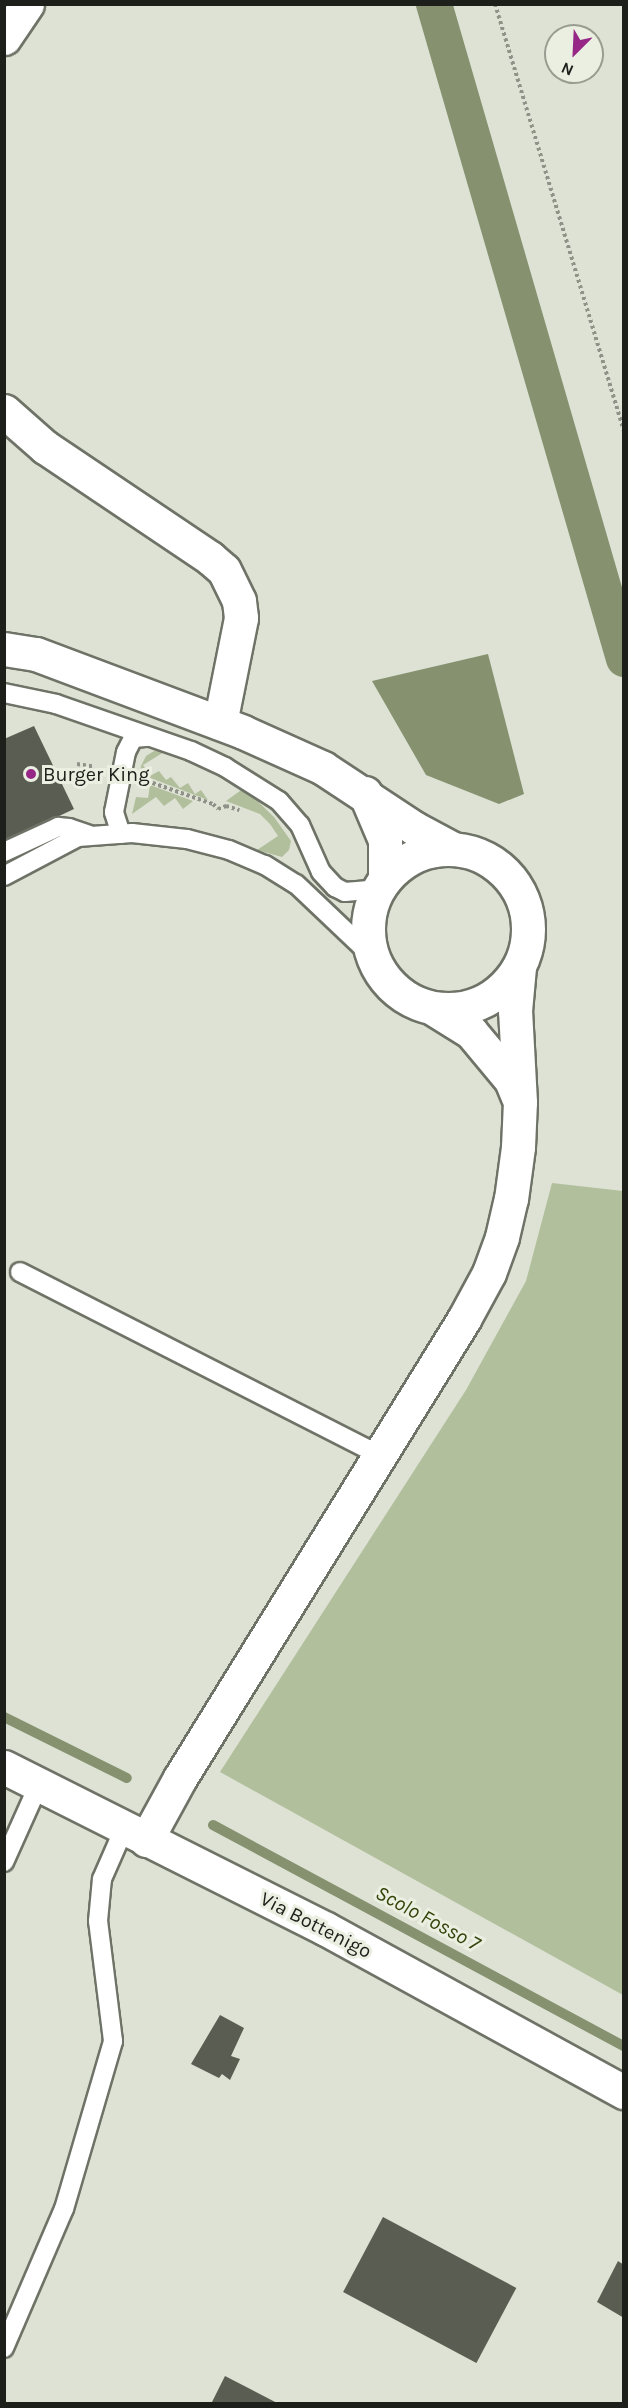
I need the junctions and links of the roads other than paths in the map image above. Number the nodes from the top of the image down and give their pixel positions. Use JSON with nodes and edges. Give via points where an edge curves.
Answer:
{"nodes":[{"id":1,"x":27,"y":4,"type":"edge"},
{"id":2,"x":4,"y":38,"type":"edge"},
{"id":3,"x":4,"y":411,"type":"edge"},
{"id":4,"x":4,"y":632,"type":"edge"},
{"id":5,"x":4,"y":649,"type":"edge"},
{"id":6,"x":36,"y":654,"type":"junction"},
{"id":7,"x":4,"y":693,"type":"edge"},
{"id":8,"x":220,"y":723,"type":"junction"},
{"id":9,"x":149,"y":737,"type":"junction"},
{"id":10,"x":365,"y":793,"type":"junction"},
{"id":11,"x":122,"y":834,"type":"junction"},
{"id":12,"x":90,"y":836,"type":"junction"},
{"id":13,"x":453,"y":849,"type":"junction"},
{"id":14,"x":4,"y":852,"type":"edge"},
{"id":15,"x":4,"y":876,"type":"edge"},
{"id":16,"x":382,"y":884,"type":"junction"},
{"id":17,"x":374,"y":958,"type":"junction"},
{"id":18,"x":519,"y":967,"type":"junction"},
{"id":19,"x":434,"y":1009,"type":"junction"},
{"id":20,"x":520,"y":1102,"type":"junction"},
{"id":21,"x":20,"y":1272,"type":"dead end"},
{"id":22,"x":379,"y":1455,"type":"junction"},
{"id":23,"x":4,"y":1767,"type":"edge"},
{"id":24,"x":39,"y":1784,"type":"junction"},
{"id":25,"x":135,"y":1835,"type":"junction"},
{"id":26,"x":4,"y":1862,"type":"edge"},
{"id":27,"x":624,"y":2092,"type":"edge"},
{"id":28,"x":4,"y":2348,"type":"edge"}],
"edges":[{"from":1,"to":2,"type":"street"},
{"from":3,"to":8,"type":"street","via":[[45,447],[224,570],[239,601],[241,618]]},
{"from":4,"to":6,"type":"street"},
{"from":5,"to":6,"type":"street"},
{"from":6,"to":8,"type":"street"},
{"from":7,"to":9,"type":"lane","via":[[56,704]]},
{"from":8,"to":10,"type":"street","via":[[323,768]]},
{"from":9,"to":11,"type":"lane","via":[[133,738],[126,752],[114,812]]},
{"from":9,"to":16,"type":"lane","via":[[225,767],[279,801],[300,825],[321,872],[335,887],[345,892]]},
{"from":10,"to":13,"type":"street","via":[[414,828]]},
{"from":10,"to":16,"type":"street","via":[[385,840]]},
{"from":11,"to":12,"type":"lane"},
{"from":11,"to":17,"type":"lane","via":[[187,839],[265,865],[296,884]]},
{"from":12,"to":14,"type":"lane","via":[[58,827]]},
{"from":12,"to":15,"type":"lane","via":[[49,850]]},
{"from":13,"to":16,"type":"street","via":[[416,855],[394,869]]},
{"from":13,"to":18,"type":"street","via":[[470,851],[495,863],[515,883],[527,908],[529,935]]},
{"from":16,"to":17,"type":"street","via":[[369,913],[368,938]]},
{"from":17,"to":19,"type":"street","via":[[390,985],[410,1000]]},
{"from":18,"to":19,"type":"street","via":[[507,985],[484,1001],[460,1009]]},
{"from":18,"to":20,"type":"street","via":[[515,1011]]},
{"from":19,"to":20,"type":"street","via":[[471,1032],[511,1080]]},
{"from":20,"to":22,"type":"street","via":[[511,1199],[489,1273]]},
{"from":21,"to":22,"type":"lane"},
{"from":22,"to":25,"type":"street","via":[[180,1778]]},
{"from":23,"to":24,"type":"street","name":"Via Bottenigo"},
{"from":24,"to":25,"type":"street","name":"Via Bottenigo"},
{"from":24,"to":26,"type":"lane"},
{"from":25,"to":27,"type":"street","name":"Via Bottenigo","via":[[326,1929]]},
{"from":25,"to":28,"type":"lane","via":[[102,1879],[98,1921],[113,2041],[64,2209]]}]}
